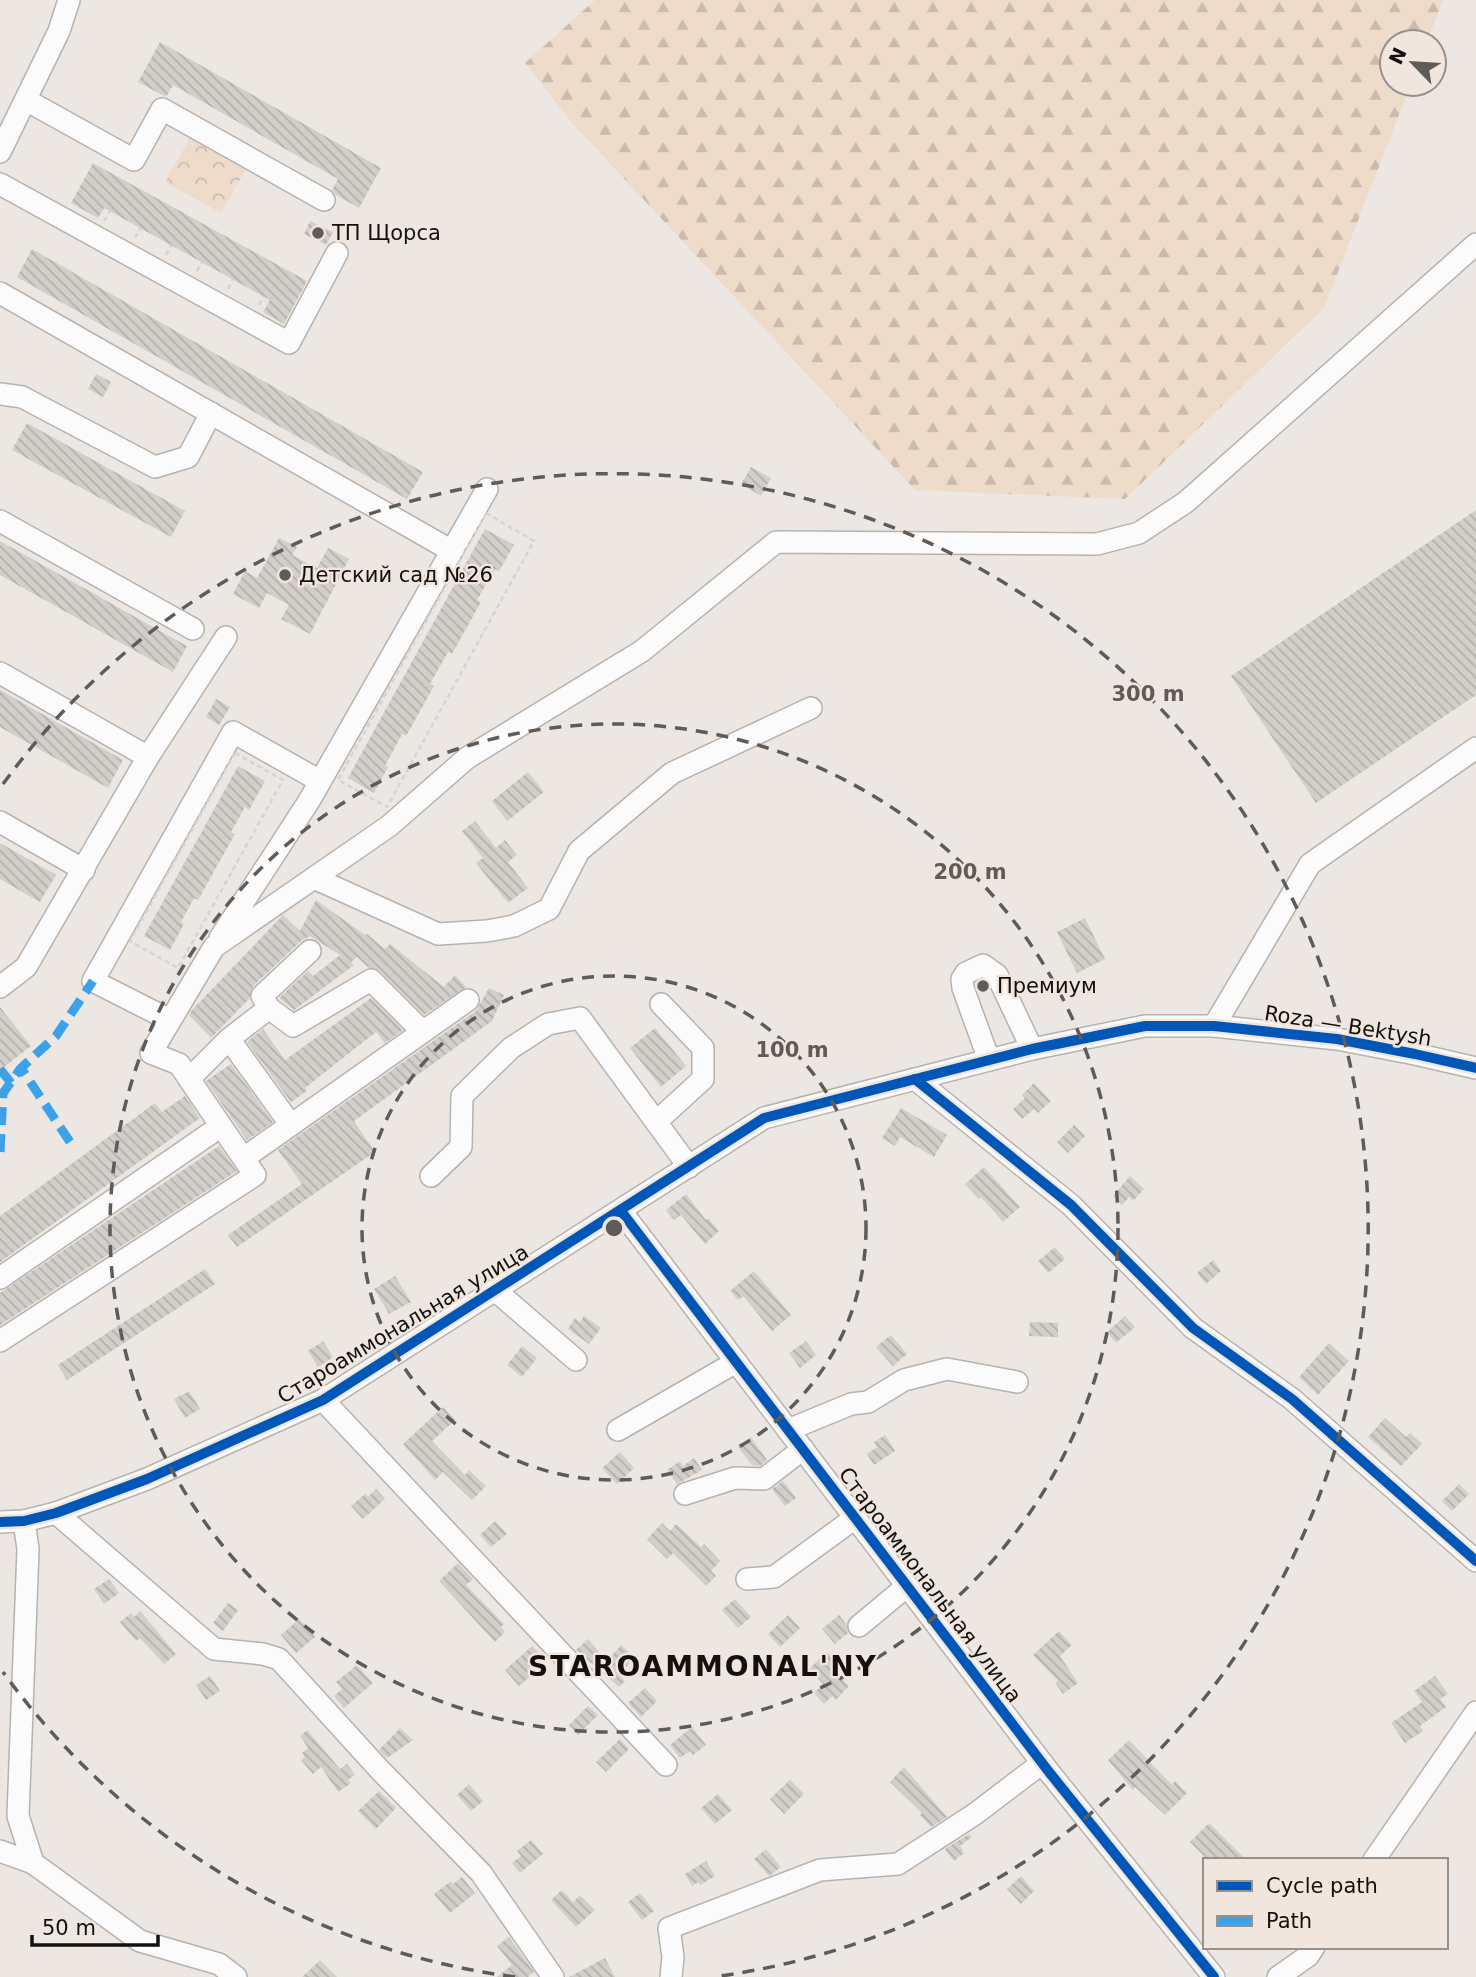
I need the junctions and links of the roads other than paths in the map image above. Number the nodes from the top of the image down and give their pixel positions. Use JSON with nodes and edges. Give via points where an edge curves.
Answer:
{"nodes":[{"id":1,"x":69,"y":0,"type":"edge"},
{"id":2,"x":26,"y":100,"type":"junction"},
{"id":3,"x":0,"y":152,"type":"edge"},
{"id":4,"x":0,"y":184,"type":"edge"},
{"id":5,"x":324,"y":200,"type":"dead end"},
{"id":6,"x":1476,"y":244,"type":"edge"},
{"id":7,"x":337,"y":253,"type":"dead end"},
{"id":8,"x":0,"y":293,"type":"edge"},
{"id":9,"x":0,"y":394,"type":"edge"},
{"id":10,"x":211,"y":413,"type":"junction"},
{"id":11,"x":488,"y":489,"type":"dead end"},
{"id":12,"x":0,"y":521,"type":"edge"},
{"id":13,"x":452,"y":551,"type":"junction"},
{"id":14,"x":193,"y":629,"type":"dead end"},
{"id":15,"x":226,"y":637,"type":"dead end"},
{"id":16,"x":0,"y":673,"type":"edge"},
{"id":17,"x":811,"y":708,"type":"dead end"},
{"id":18,"x":1476,"y":748,"type":"edge"},
{"id":19,"x":148,"y":757,"type":"junction"},
{"id":20,"x":329,"y":780,"type":"junction"},
{"id":21,"x":0,"y":822,"type":"edge"},
{"id":22,"x":84,"y":870,"type":"junction"},
{"id":23,"x":314,"y":877,"type":"junction"},
{"id":24,"x":214,"y":947,"type":"junction"},
{"id":25,"x":310,"y":951,"type":"dead end"},
{"id":26,"x":0,"y":987,"type":"edge"},
{"id":27,"x":468,"y":1000,"type":"dead end"},
{"id":28,"x":661,"y":1004,"type":"dead end"},
{"id":29,"x":269,"y":1008,"type":"junction"},
{"id":30,"x":1014,"y":1012,"type":"junction"},
{"id":31,"x":170,"y":1020,"type":"junction"},
{"id":32,"x":1214,"y":1026,"type":"junction"},
{"id":33,"x":978,"y":1030,"type":"junction"},
{"id":34,"x":422,"y":1031,"type":"junction"},
{"id":35,"x":229,"y":1040,"type":"junction"},
{"id":36,"x":1032,"y":1049,"type":"junction"},
{"id":37,"x":989,"y":1060,"type":"junction"},
{"id":38,"x":1476,"y":1068,"type":"edge"},
{"id":39,"x":189,"y":1079,"type":"junction"},
{"id":40,"x":915,"y":1079,"type":"junction"},
{"id":41,"x":656,"y":1122,"type":"junction"},
{"id":42,"x":290,"y":1125,"type":"junction"},
{"id":43,"x":221,"y":1126,"type":"junction"},
{"id":44,"x":243,"y":1158,"type":"junction"},
{"id":45,"x":689,"y":1167,"type":"junction"},
{"id":46,"x":431,"y":1176,"type":"dead end"},
{"id":47,"x":621,"y":1211,"type":"junction"},
{"id":48,"x":0,"y":1278,"type":"edge"},
{"id":49,"x":496,"y":1291,"type":"junction"},
{"id":50,"x":0,"y":1340,"type":"edge"},
{"id":51,"x":576,"y":1360,"type":"dead end"},
{"id":52,"x":736,"y":1362,"type":"junction"},
{"id":53,"x":1017,"y":1382,"type":"dead end"},
{"id":54,"x":323,"y":1400,"type":"junction"},
{"id":55,"x":618,"y":1430,"type":"dead end"},
{"id":56,"x":789,"y":1430,"type":"junction"},
{"id":57,"x":803,"y":1449,"type":"junction"},
{"id":58,"x":685,"y":1494,"type":"dead end"},
{"id":59,"x":56,"y":1513,"type":"junction"},
{"id":60,"x":855,"y":1518,"type":"junction"},
{"id":61,"x":24,"y":1521,"type":"junction"},
{"id":62,"x":0,"y":1522,"type":"edge"},
{"id":63,"x":1476,"y":1561,"type":"edge"},
{"id":64,"x":747,"y":1579,"type":"dead end"},
{"id":65,"x":907,"y":1586,"type":"junction"},
{"id":66,"x":859,"y":1626,"type":"dead end"},
{"id":67,"x":1476,"y":1713,"type":"edge"},
{"id":68,"x":1042,"y":1763,"type":"junction"},
{"id":69,"x":666,"y":1765,"type":"dead end"},
{"id":70,"x":0,"y":1851,"type":"edge"},
{"id":71,"x":1375,"y":1858,"type":"edge"},
{"id":72,"x":33,"y":1863,"type":"junction"},
{"id":73,"x":1313,"y":1949,"type":"edge"},
{"id":74,"x":236,"y":1977,"type":"edge"},
{"id":75,"x":553,"y":1977,"type":"edge"},
{"id":76,"x":671,"y":1977,"type":"edge"},
{"id":77,"x":1214,"y":1977,"type":"edge"},
{"id":78,"x":1278,"y":1977,"type":"edge"}],
"edges":[{"from":1,"to":2,"type":"street"},
{"from":2,"to":3,"type":"street"},
{"from":2,"to":5,"type":"street","via":[[134,160],[162,110]]},
{"from":4,"to":7,"type":"street","via":[[289,343]]},
{"from":6,"to":23,"type":"street","via":[[1186,502],[1139,533],[1097,544],[776,542],[642,651],[467,758],[389,826]]},
{"from":8,"to":10,"type":"street"},
{"from":9,"to":10,"type":"street","via":[[22,397],[155,467],[188,457]]},
{"from":10,"to":13,"type":"street"},
{"from":11,"to":13,"type":"street"},
{"from":12,"to":14,"type":"street"},
{"from":13,"to":20,"type":"street"},
{"from":15,"to":19,"type":"street"},
{"from":16,"to":19,"type":"street"},
{"from":17,"to":23,"type":"street","via":[[672,773],[579,851],[548,909],[514,926],[438,934]]},
{"from":18,"to":32,"type":"street","via":[[1310,864]]},
{"from":19,"to":22,"type":"street"},
{"from":20,"to":24,"type":"street"},
{"from":20,"to":31,"type":"street","via":[[233,732],[93,981]]},
{"from":21,"to":22,"type":"street"},
{"from":22,"to":26,"type":"street","via":[[26,967]]},
{"from":23,"to":24,"type":"street"},
{"from":24,"to":31,"type":"street"},
{"from":25,"to":29,"type":"street","via":[[262,996]]},
{"from":27,"to":34,"type":"street"},
{"from":28,"to":41,"type":"street","via":[[703,1048],[703,1079]]},
{"from":29,"to":34,"type":"street","via":[[293,1026],[371,980]]},
{"from":29,"to":35,"type":"street"},
{"from":30,"to":33,"type":"street","via":[[1006,1005],[996,1007],[985,1013]]},
{"from":30,"to":33,"type":"street","via":[[997,975],[983,965],[974,969],[962,979]]},
{"from":30,"to":36,"type":"street"},
{"from":31,"to":39,"type":"street","via":[[151,1052],[179,1064]]},
{"from":32,"to":36,"type":"street","name":"Староаммональная улица","via":[[1144,1026]]},
{"from":32,"to":38,"type":"street","name":"Roza — Bektysh","via":[[1337,1039]]},
{"from":33,"to":37,"type":"street"},
{"from":34,"to":42,"type":"street"},
{"from":35,"to":39,"type":"street"},
{"from":35,"to":42,"type":"street"},
{"from":36,"to":37,"type":"street","name":"Староаммональная улица"},
{"from":37,"to":40,"type":"street","name":"Староаммональная улица"},
{"from":39,"to":43,"type":"street"},
{"from":40,"to":45,"type":"street","name":"Староаммональная улица","via":[[764,1118]]},
{"from":40,"to":63,"type":"street","via":[[1071,1205],[1194,1328],[1292,1399]]},
{"from":41,"to":45,"type":"street"},
{"from":41,"to":46,"type":"street","via":[[580,1018],[548,1024],[511,1048],[462,1097],[461,1147]]},
{"from":42,"to":44,"type":"street"},
{"from":43,"to":44,"type":"street"},
{"from":43,"to":48,"type":"street"},
{"from":44,"to":50,"type":"street","via":[[255,1175]]},
{"from":45,"to":47,"type":"street","name":"Староаммональная улица"},
{"from":47,"to":49,"type":"street","name":"Староаммональная улица"},
{"from":47,"to":52,"type":"street","name":"Староаммональная улица"},
{"from":49,"to":51,"type":"street"},
{"from":49,"to":54,"type":"street","name":"Староаммональная улица"},
{"from":52,"to":55,"type":"street"},
{"from":52,"to":56,"type":"street","name":"Староаммональная улица"},
{"from":53,"to":56,"type":"street","via":[[947,1369],[904,1380],[868,1402],[851,1404]]},
{"from":54,"to":59,"type":"street","name":"Староаммональная улица","via":[[147,1479]]},
{"from":54,"to":69,"type":"street"},
{"from":56,"to":57,"type":"street","name":"Староаммональная улица"},
{"from":57,"to":58,"type":"street","via":[[764,1479],[735,1478]]},
{"from":57,"to":60,"type":"street","name":"Староаммональная улица"},
{"from":59,"to":61,"type":"street","name":"Староаммональная улица"},
{"from":59,"to":75,"type":"street","via":[[214,1649],[279,1659],[481,1873]]},
{"from":60,"to":64,"type":"street","via":[[774,1577]]},
{"from":60,"to":65,"type":"street","name":"Староаммональная улица"},
{"from":61,"to":62,"type":"street","name":"Староаммональная улица"},
{"from":61,"to":72,"type":"street","via":[[28,1549],[19,1816]]},
{"from":65,"to":66,"type":"street"},
{"from":65,"to":68,"type":"street","name":"Староаммональная улица"},
{"from":67,"to":71,"type":"street"},
{"from":68,"to":76,"type":"street","via":[[898,1864],[820,1870],[669,1928]]},
{"from":68,"to":77,"type":"street","name":"Староаммональная улица"},
{"from":70,"to":72,"type":"street"},
{"from":72,"to":74,"type":"street","via":[[140,1941],[219,1964]]},
{"from":73,"to":78,"type":"street"}]}
